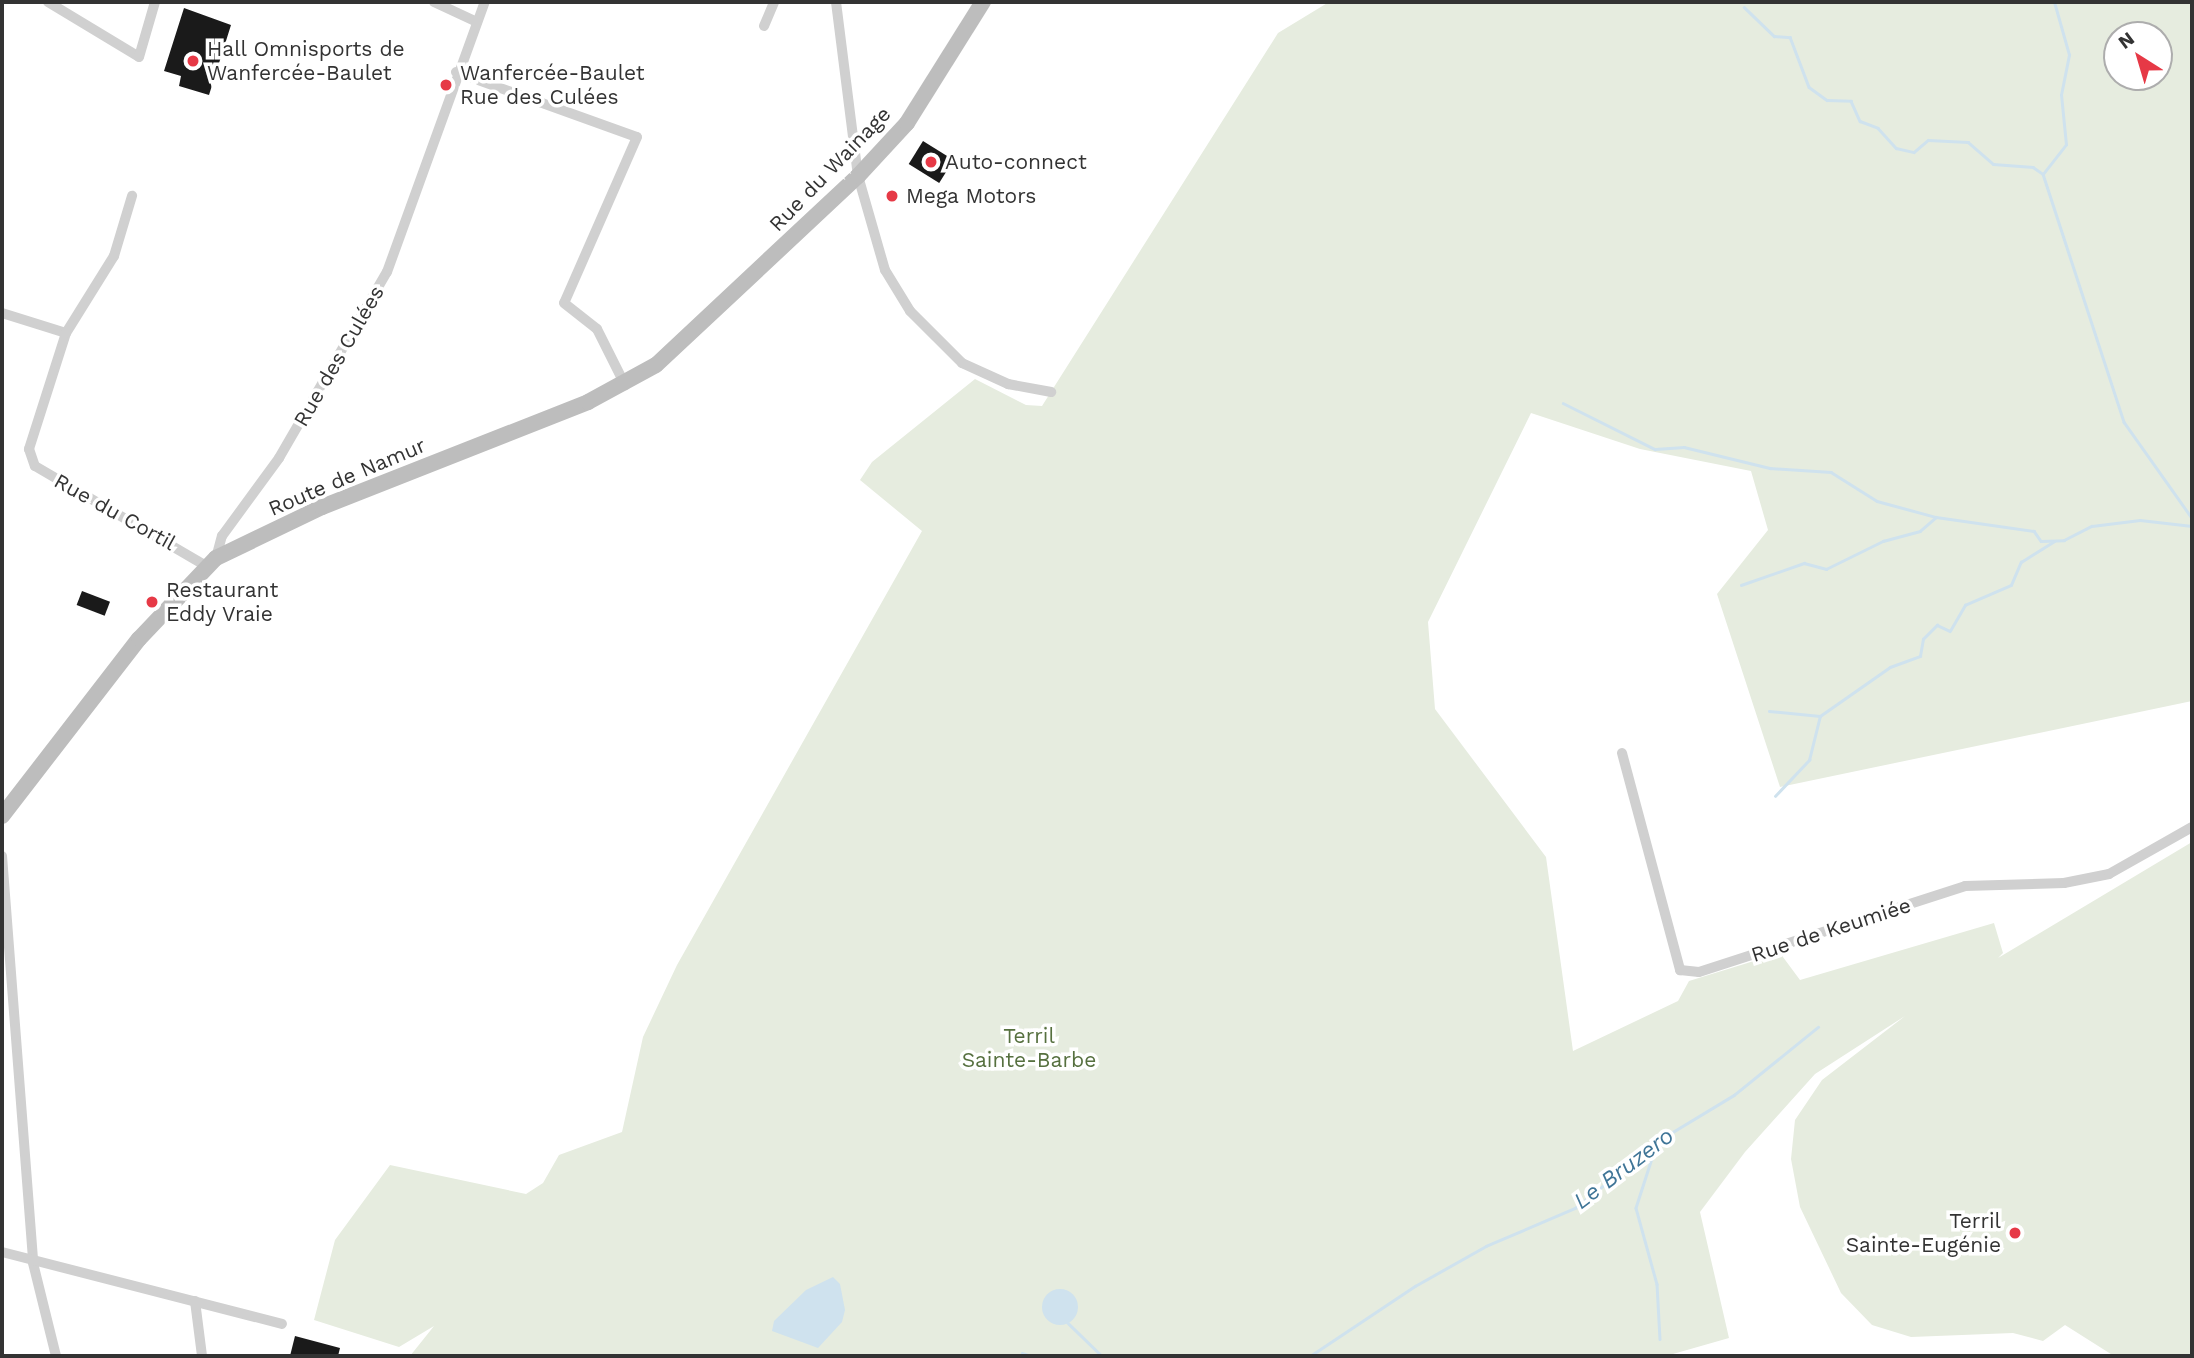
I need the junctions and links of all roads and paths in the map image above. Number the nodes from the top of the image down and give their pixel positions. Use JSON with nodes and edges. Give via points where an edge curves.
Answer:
{"nodes":[{"id":1,"x":48,"y":2,"type":"edge"},
{"id":2,"x":155,"y":2,"type":"edge"},
{"id":3,"x":434,"y":2,"type":"edge"},
{"id":4,"x":485,"y":2,"type":"edge"},
{"id":5,"x":774,"y":2,"type":"edge"},
{"id":6,"x":836,"y":2,"type":"edge"},
{"id":7,"x":982,"y":2,"type":"edge"},
{"id":8,"x":475,"y":21,"type":"junction"},
{"id":9,"x":764,"y":26,"type":"dead end"},
{"id":10,"x":456,"y":72,"type":"junction"},
{"id":11,"x":858,"y":176,"type":"junction"},
{"id":12,"x":132,"y":196,"type":"dead end"},
{"id":13,"x":773,"y":257,"type":"joint"},
{"id":14,"x":2,"y":313,"type":"edge"},
{"id":15,"x":66,"y":333,"type":"junction"},
{"id":16,"x":625,"y":385,"type":"junction"},
{"id":17,"x":1051,"y":393,"type":"dead end"},
{"id":18,"x":211,"y":562,"type":"junction"},
{"id":19,"x":1622,"y":753,"type":"dead end"},
{"id":20,"x":2,"y":816,"type":"edge"},
{"id":21,"x":2192,"y":827,"type":"edge"},
{"id":22,"x":2,"y":856,"type":"edge"},
{"id":23,"x":2,"y":1252,"type":"edge"},
{"id":24,"x":33,"y":1264,"type":"junction"},
{"id":25,"x":195,"y":1301,"type":"junction"},
{"id":26,"x":282,"y":1324,"type":"dead end"},
{"id":27,"x":56,"y":1356,"type":"edge"},
{"id":28,"x":202,"y":1356,"type":"edge"}],
"edges":[{"from":1,"to":2,"type":"street","via":[[139,57]]},
{"from":3,"to":8,"type":"street"},
{"from":4,"to":8,"type":"street","name":"Rue des Culées"},
{"from":5,"to":9,"type":"street"},
{"from":6,"to":11,"type":"street"},
{"from":7,"to":11,"type":"main road","name":"Rue du Wainage","via":[[907,123]]},
{"from":8,"to":10,"type":"street","name":"Rue des Culées"},
{"from":10,"to":16,"type":"street","via":[[636,137],[564,303],[597,329]]},
{"from":10,"to":18,"type":"street","name":"Rue des Culées","via":[[387,272],[279,458],[222,536]]},
{"from":11,"to":13,"type":"main road","name":"Rue du Wainage"},
{"from":11,"to":17,"type":"street","via":[[885,270],[910,311],[962,363],[1008,384]]},
{"from":12,"to":15,"type":"street","name":"Rue du Cortil","via":[[114,256]]},
{"from":13,"to":16,"type":"main road","name":"Route de Namur","via":[[656,365]]},
{"from":14,"to":15,"type":"street"},
{"from":15,"to":18,"type":"street","name":"Rue du Cortil","via":[[30,449],[35,466]]},
{"from":16,"to":18,"type":"main road","name":"Route de Namur","via":[[322,507]]},
{"from":18,"to":20,"type":"main road","name":"Route de Namur","via":[[139,639]]},
{"from":19,"to":21,"type":"street","name":"Rue de Keumiée","via":[[1680,970],[1699,972],[1965,886],[2064,883],[2109,874]]},
{"from":22,"to":24,"type":"street"},
{"from":23,"to":24,"type":"street"},
{"from":24,"to":25,"type":"street"},
{"from":24,"to":27,"type":"street"},
{"from":25,"to":26,"type":"street"},
{"from":25,"to":28,"type":"street"}]}
